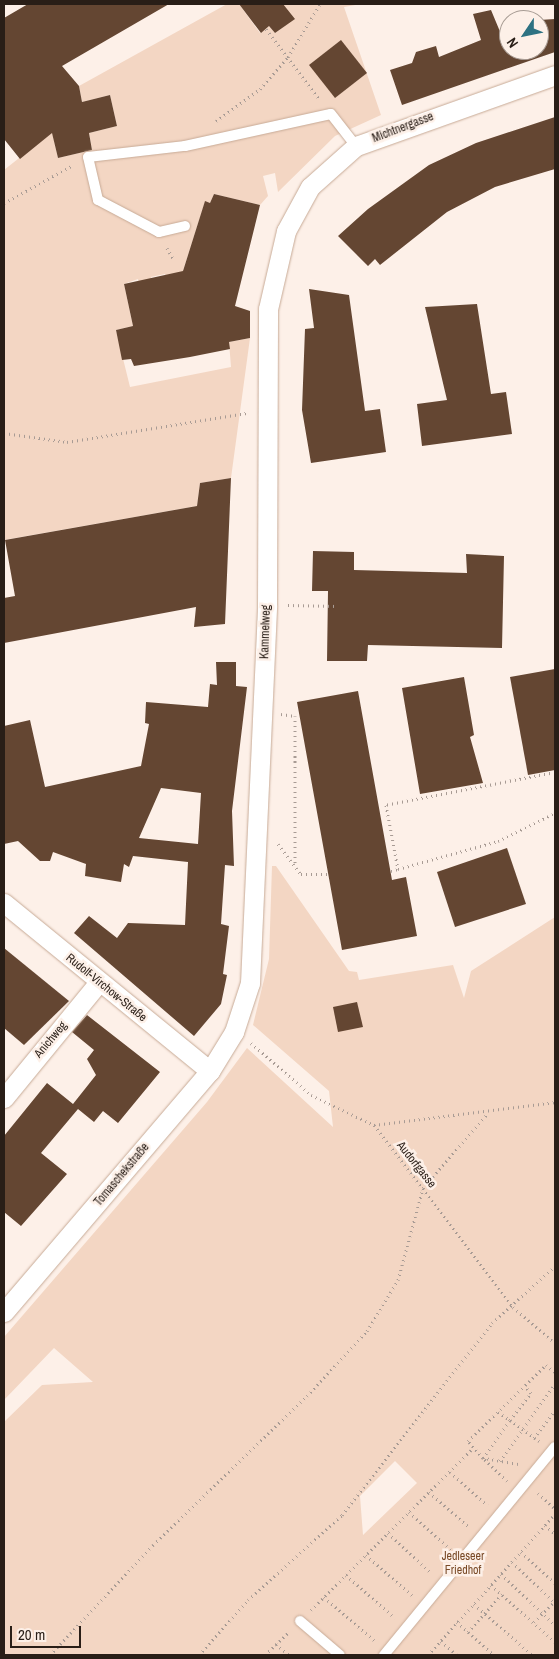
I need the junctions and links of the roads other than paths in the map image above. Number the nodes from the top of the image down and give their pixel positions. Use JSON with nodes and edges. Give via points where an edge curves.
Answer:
{"nodes":[{"id":1,"x":555,"y":75,"type":"edge"},
{"id":2,"x":356,"y":146,"type":"junction"},
{"id":3,"x":185,"y":226,"type":"dead end"},
{"id":4,"x":286,"y":231,"type":"joint"},
{"id":5,"x":4,"y":903,"type":"edge"},
{"id":6,"x":99,"y":982,"type":"junction"},
{"id":7,"x":234,"y":1032,"type":"joint"},
{"id":8,"x":210,"y":1071,"type":"junction"},
{"id":9,"x":4,"y":1098,"type":"edge"},
{"id":10,"x":4,"y":1312,"type":"edge"},
{"id":11,"x":554,"y":1449,"type":"edge"},
{"id":12,"x":300,"y":1621,"type":"road end"},
{"id":13,"x":386,"y":1653,"type":"edge"},
{"id":14,"x":340,"y":1655,"type":"edge"}],
"edges":[{"from":1,"to":2,"type":"street","name":"Michtnergasse"},
{"from":2,"to":3,"type":"lane","via":[[331,114],[185,146],[88,158],[98,200],[159,232]]},
{"from":2,"to":4,"type":"street","name":"Michtnergasse","via":[[310,187]]},
{"from":4,"to":7,"type":"street","name":"Kammelweg","via":[[268,310],[267,605],[256,837],[255,946],[250,983]]},
{"from":5,"to":6,"type":"street","name":"Rudolf-Virchow-Straße"},
{"from":6,"to":8,"type":"street","name":"Rudolf-Virchow-Straße"},
{"from":6,"to":9,"type":"street","name":"Anichweg"},
{"from":7,"to":8,"type":"street","name":"Tomaschekstraße"},
{"from":8,"to":10,"type":"street","name":"Tomaschekstraße"},
{"from":11,"to":13,"type":"lane"},
{"from":12,"to":14,"type":"lane"}]}
